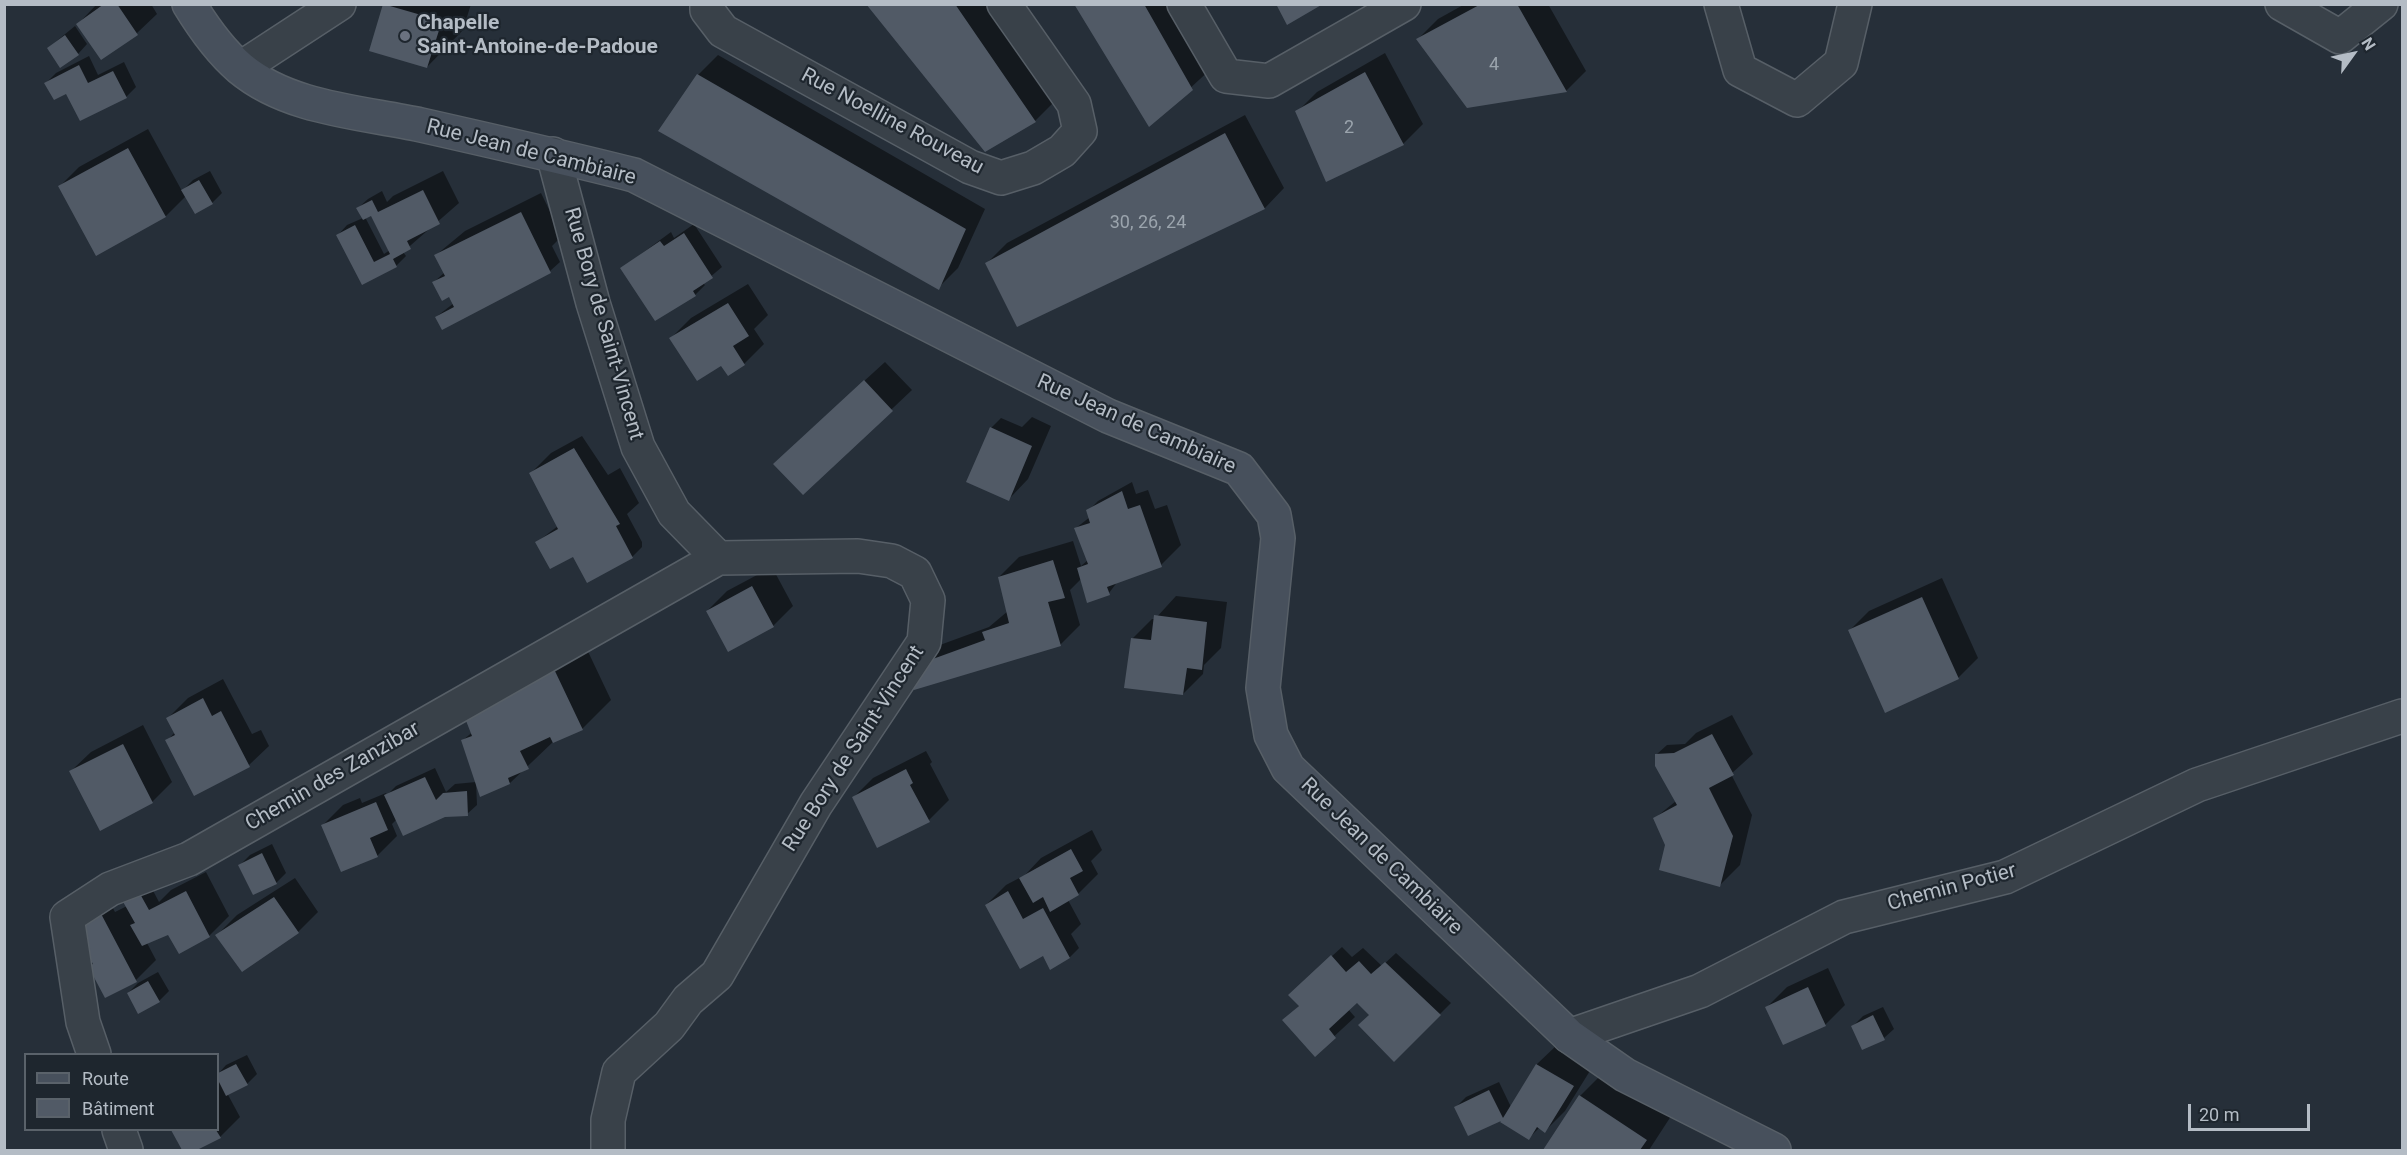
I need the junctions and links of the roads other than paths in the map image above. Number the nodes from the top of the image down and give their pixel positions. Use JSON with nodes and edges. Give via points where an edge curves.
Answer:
{"nodes":[{"id":1,"x":189,"y":4,"type":"edge"},
{"id":2,"x":339,"y":4,"type":"edge"},
{"id":3,"x":706,"y":4,"type":"edge"},
{"id":4,"x":1004,"y":4,"type":"edge"},
{"id":5,"x":1184,"y":4,"type":"edge"},
{"id":6,"x":1404,"y":4,"type":"edge"},
{"id":7,"x":1721,"y":4,"type":"edge"},
{"id":8,"x":1855,"y":4,"type":"edge"},
{"id":9,"x":2282,"y":4,"type":"edge"},
{"id":10,"x":2381,"y":4,"type":"edge"},
{"id":11,"x":241,"y":68,"type":"junction"},
{"id":12,"x":553,"y":154,"type":"junction"},
{"id":13,"x":718,"y":558,"type":"junction"},
{"id":14,"x":2403,"y":716,"type":"edge"},
{"id":15,"x":1569,"y":1036,"type":"junction"},
{"id":16,"x":94,"y":1053,"type":"edge"},
{"id":17,"x":119,"y":1131,"type":"edge"},
{"id":18,"x":126,"y":1150,"type":"edge"},
{"id":19,"x":608,"y":1150,"type":"edge"},
{"id":20,"x":1774,"y":1150,"type":"edge"}],
"edges":[{"from":1,"to":11,"type":"main road","name":"Rue Jean de Cambiaire","via":[[206,30]]},
{"from":2,"to":11,"type":"street"},
{"from":3,"to":4,"type":"street","name":"Rue Noelline Rouveau","via":[[723,31],[970,167],[1001,178],[1033,168],[1062,151],[1080,131],[1074,104]]},
{"from":5,"to":6,"type":"street","via":[[1226,76],[1269,81]]},
{"from":7,"to":8,"type":"street","via":[[1740,70],[1797,100],[1841,63]]},
{"from":9,"to":10,"type":"street","via":[[2340,37]]},
{"from":11,"to":12,"type":"main road","name":"Rue Jean de Cambiaire","via":[[274,88],[313,103]]},
{"from":12,"to":13,"type":"street","name":"Rue Bory de Saint-Vincent","via":[[593,303],[638,447],[674,513]]},
{"from":12,"to":15,"type":"main road","name":"Rue Jean de Cambiaire","via":[[634,175],[1108,416],[1239,469],[1275,514],[1278,538],[1263,688],[1271,735],[1288,768]]},
{"from":13,"to":16,"type":"street","name":"Chemin des Zanzibar","via":[[189,859],[110,889],[67,917],[83,1022]]},
{"from":13,"to":19,"type":"street","name":"Rue Bory de Saint-Vincent","via":[[858,556],[892,561],[915,573],[928,600],[924,642],[816,804],[717,975],[618,1072],[608,1120]]},
{"from":14,"to":15,"type":"street","name":"Chemin Potier","via":[[2197,785],[2005,877],[1844,916],[1700,991]]},
{"from":15,"to":20,"type":"main road","name":"Rue Jean de Cambiaire","via":[[1625,1075]]},
{"from":17,"to":18,"type":"street"}]}
